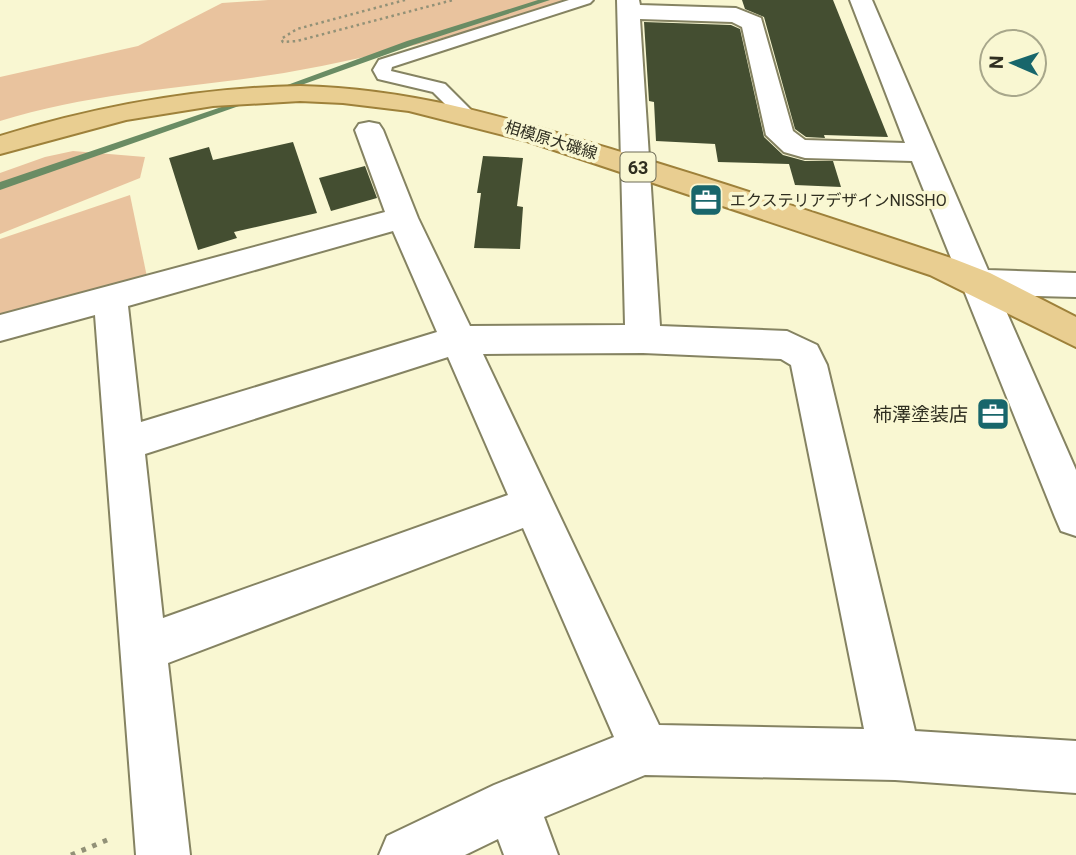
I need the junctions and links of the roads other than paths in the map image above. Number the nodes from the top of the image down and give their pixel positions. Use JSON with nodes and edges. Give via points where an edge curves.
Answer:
{"nodes":[{"id":1,"x":585,"y":0,"type":"edge"},
{"id":2,"x":861,"y":0,"type":"edge"},
{"id":3,"x":629,"y":6,"type":"edge"},
{"id":4,"x":465,"y":114,"type":"junction"},
{"id":5,"x":369,"y":130,"type":"dead end"},
{"id":6,"x":0,"y":145,"type":"edge"},
{"id":7,"x":925,"y":152,"type":"junction"},
{"id":8,"x":633,"y":165,"type":"junction"},
{"id":9,"x":403,"y":218,"type":"junction"},
{"id":10,"x":978,"y":282,"type":"junction"},
{"id":11,"x":1076,"y":285,"type":"edge"},
{"id":12,"x":110,"y":297,"type":"junction"},
{"id":13,"x":0,"y":328,"type":"edge"},
{"id":14,"x":1076,"y":334,"type":"edge"},
{"id":15,"x":643,"y":339,"type":"junction"},
{"id":16,"x":458,"y":340,"type":"junction"},
{"id":17,"x":124,"y":444,"type":"junction"},
{"id":18,"x":533,"y":505,"type":"junction"},
{"id":19,"x":1076,"y":517,"type":"edge"},
{"id":20,"x":143,"y":649,"type":"junction"},
{"id":21,"x":645,"y":750,"type":"junction"},
{"id":22,"x":895,"y":755,"type":"junction"},
{"id":23,"x":1076,"y":766,"type":"edge"},
{"id":24,"x":513,"y":804,"type":"junction"},
{"id":25,"x":163,"y":855,"type":"edge"},
{"id":26,"x":406,"y":855,"type":"edge"},
{"id":27,"x":531,"y":855,"type":"edge"}],
"edges":[{"from":1,"to":4,"type":"lane","via":[[385,64],[384,75],[439,88]]},
{"from":2,"to":7,"type":"street"},
{"from":3,"to":7,"type":"street","via":[[749,19],[780,135],[794,146]]},
{"from":3,"to":8,"type":"street"},
{"from":4,"to":6,"type":"main road","name":"相模原大磯線","number":"63","via":[[371,98],[288,93],[229,97],[100,118]]},
{"from":4,"to":8,"type":"main road","name":"相模原大磯線","number":"63"},
{"from":5,"to":9,"type":"street"},
{"from":7,"to":10,"type":"street"},
{"from":8,"to":10,"type":"main road","name":"相模原大磯線","number":"63"},
{"from":8,"to":15,"type":"street"},
{"from":9,"to":12,"type":"street"},
{"from":9,"to":16,"type":"street"},
{"from":10,"to":11,"type":"street"},
{"from":10,"to":14,"type":"main road","name":"相模原大磯線","number":"63"},
{"from":10,"to":19,"type":"street"},
{"from":12,"to":13,"type":"street"},
{"from":12,"to":17,"type":"street"},
{"from":15,"to":16,"type":"street"},
{"from":15,"to":22,"type":"street","via":[[787,345],[804,355]]},
{"from":16,"to":17,"type":"street"},
{"from":16,"to":18,"type":"street"},
{"from":17,"to":20,"type":"street"},
{"from":18,"to":20,"type":"street"},
{"from":18,"to":21,"type":"street"},
{"from":20,"to":25,"type":"street"},
{"from":21,"to":22,"type":"street"},
{"from":21,"to":24,"type":"street"},
{"from":22,"to":23,"type":"street"},
{"from":24,"to":26,"type":"street"},
{"from":24,"to":27,"type":"street"}]}
